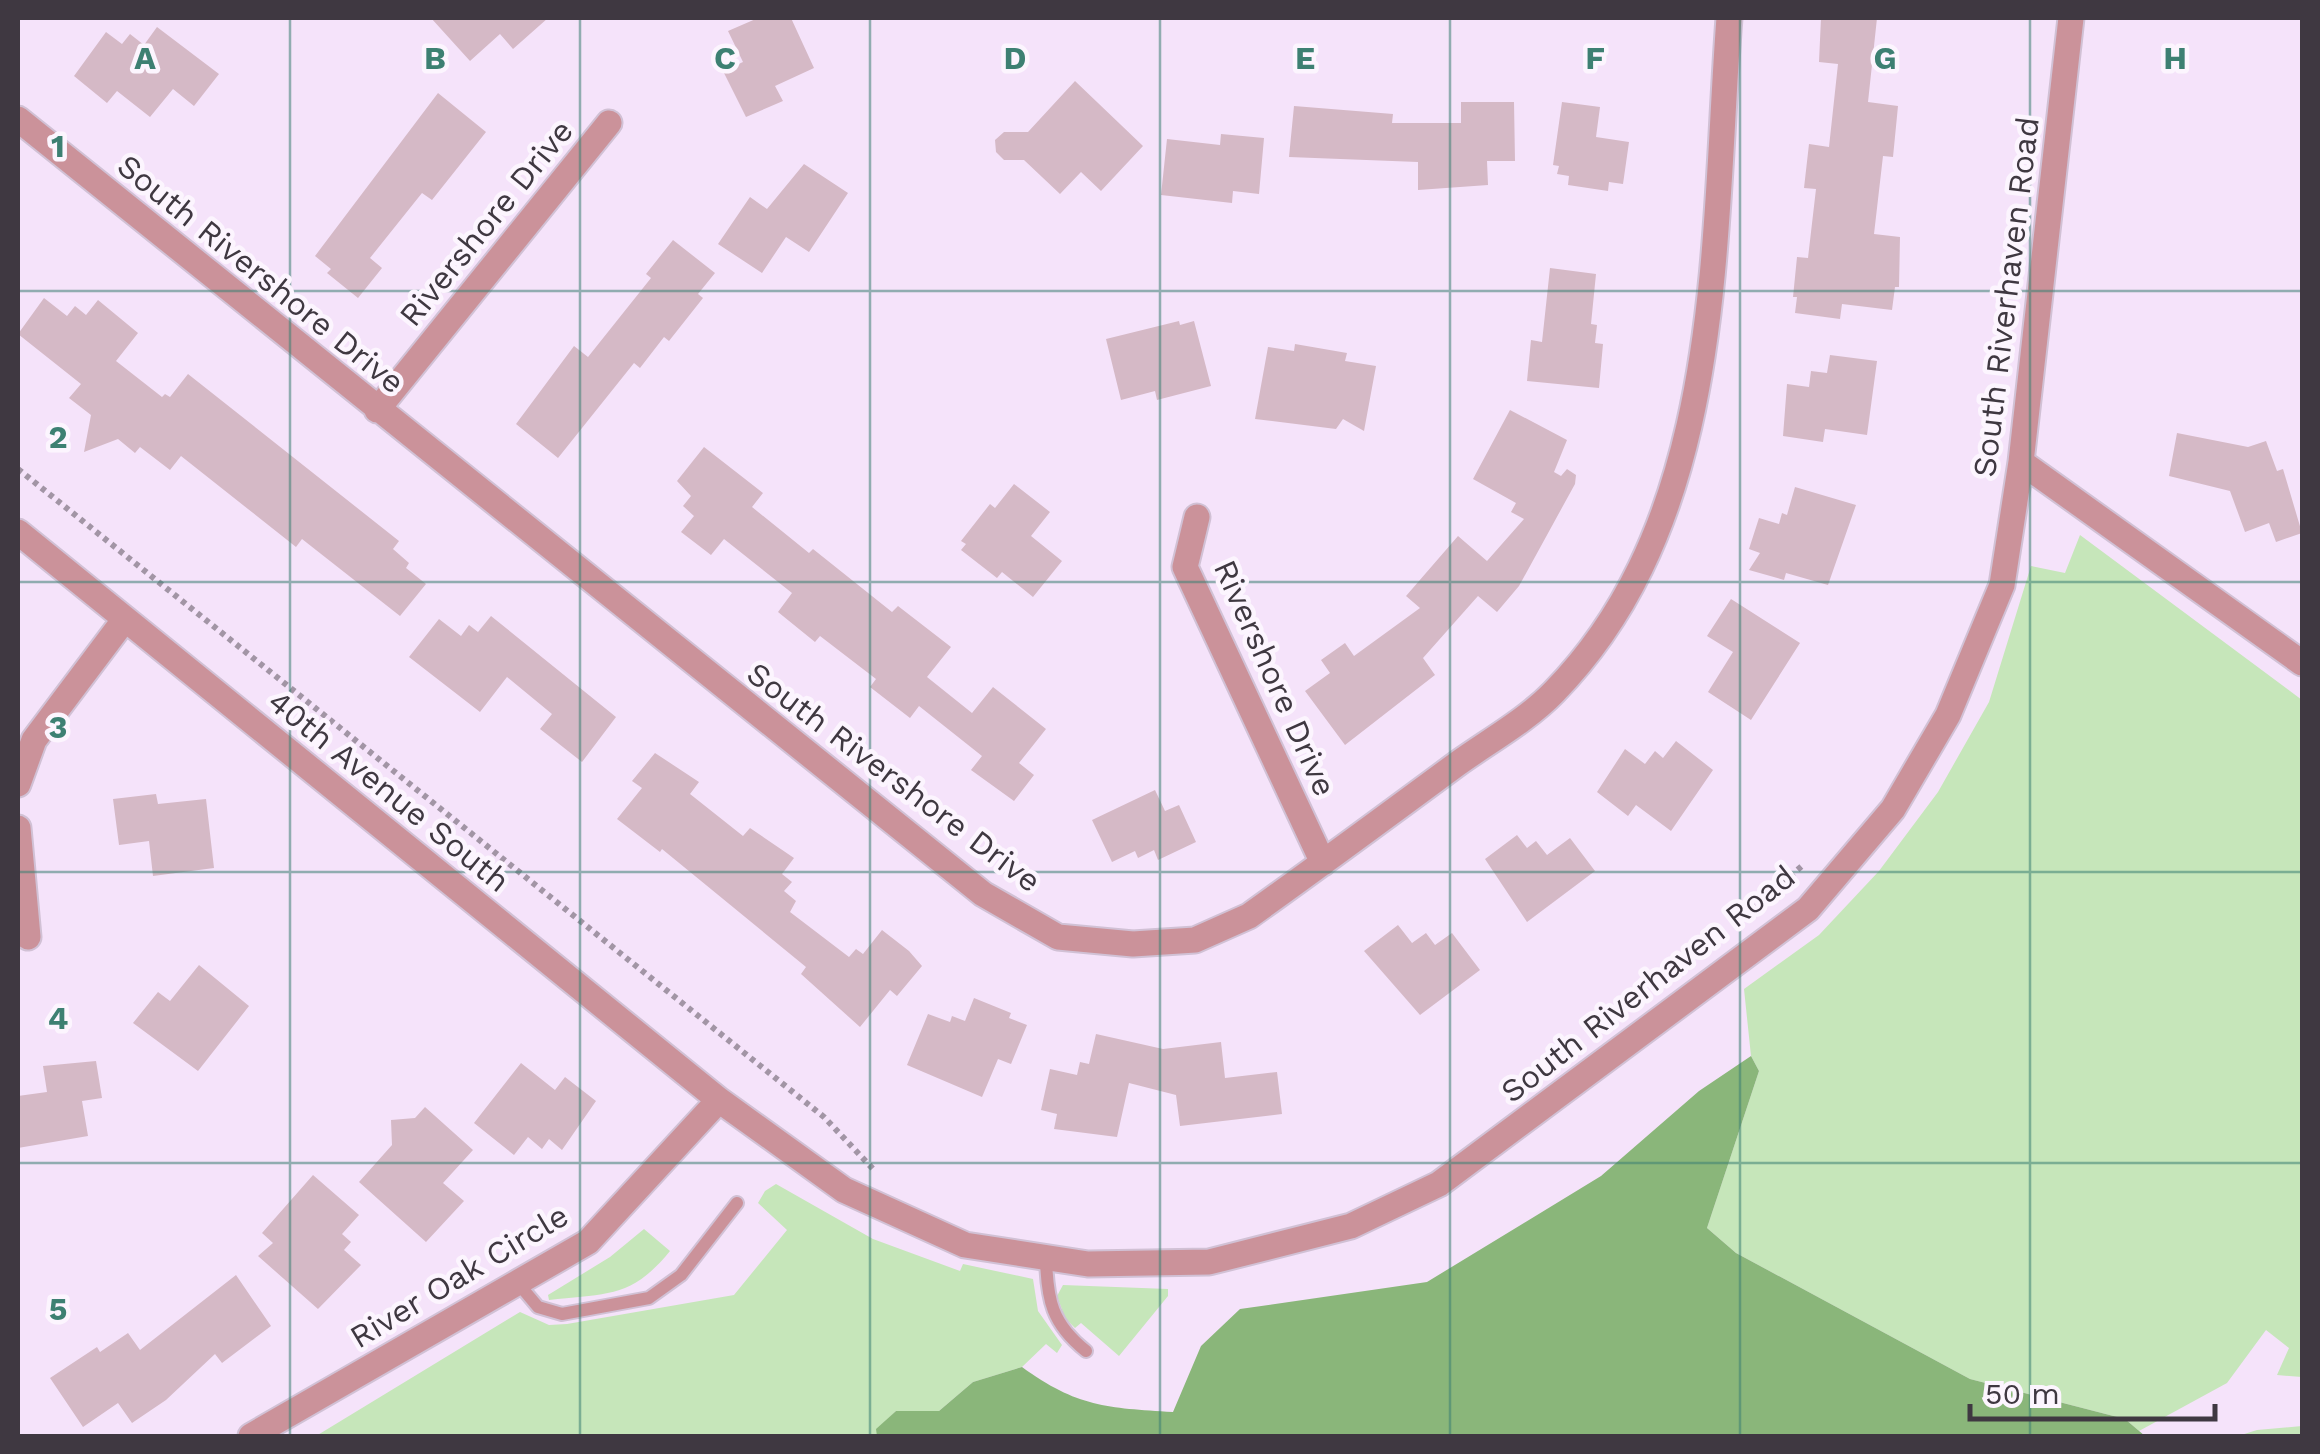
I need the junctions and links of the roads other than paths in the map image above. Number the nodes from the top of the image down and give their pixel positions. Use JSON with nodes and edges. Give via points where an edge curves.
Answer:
{"nodes":[{"id":1,"x":1729,"y":18,"type":"edge"},
{"id":2,"x":2070,"y":18,"type":"edge"},
{"id":3,"x":18,"y":119,"type":"edge"},
{"id":4,"x":609,"y":123,"type":"dead end"},
{"id":5,"x":377,"y":410,"type":"junction"},
{"id":6,"x":2021,"y":462,"type":"junction"},
{"id":7,"x":1197,"y":517,"type":"dead end"},
{"id":8,"x":18,"y":532,"type":"edge"},
{"id":9,"x":125,"y":618,"type":"junction"},
{"id":10,"x":2302,"y":662,"type":"edge"},
{"id":11,"x":18,"y":784,"type":"edge"},
{"id":12,"x":18,"y":828,"type":"edge"},
{"id":13,"x":1323,"y":863,"type":"junction"},
{"id":14,"x":28,"y":937,"type":"dead end"},
{"id":15,"x":719,"y":1100,"type":"junction"},
{"id":16,"x":737,"y":1203,"type":"dead end"},
{"id":17,"x":1046,"y":1258,"type":"junction"},
{"id":18,"x":517,"y":1282,"type":"junction"},
{"id":19,"x":1086,"y":1351,"type":"dead end"},
{"id":20,"x":251,"y":1436,"type":"edge"}],
"edges":[{"from":1,"to":13,"type":"street","name":"South Rivershore Drive","via":[[1706,321],[1684,454],[1645,564],[1596,645],[1552,695]]},
{"from":2,"to":6,"type":"street","name":"South Riverhaven Road"},
{"from":3,"to":5,"type":"street","name":"South Rivershore Drive"},
{"from":4,"to":5,"type":"street","name":"Rivershore Drive"},
{"from":5,"to":13,"type":"street","name":"South Rivershore Drive","via":[[983,894],[1058,937],[1133,944],[1196,940],[1249,916]]},
{"from":6,"to":10,"type":"street"},
{"from":6,"to":17,"type":"street","name":"South Riverhaven Road","via":[[2002,585],[1948,714],[1893,809],[1808,909],[1440,1184],[1351,1226],[1208,1262]]},
{"from":7,"to":13,"type":"street","name":"Rivershore Drive","via":[[1186,566]]},
{"from":8,"to":9,"type":"street","name":"40th Avenue South"},
{"from":9,"to":11,"type":"street","via":[[34,740]]},
{"from":9,"to":15,"type":"street","name":"40th Avenue South"},
{"from":12,"to":14,"type":"street"},
{"from":15,"to":17,"type":"street","name":"South Riverhaven Road","via":[[844,1190],[965,1245]]},
{"from":15,"to":18,"type":"street","name":"River Oak Circle","via":[[588,1242]]},
{"from":16,"to":18,"type":"lane","via":[[681,1275],[649,1298],[562,1314],[538,1307]]},
{"from":17,"to":19,"type":"lane","via":[[1050,1308]]},
{"from":18,"to":20,"type":"street","name":"River Oak Circle"}]}
